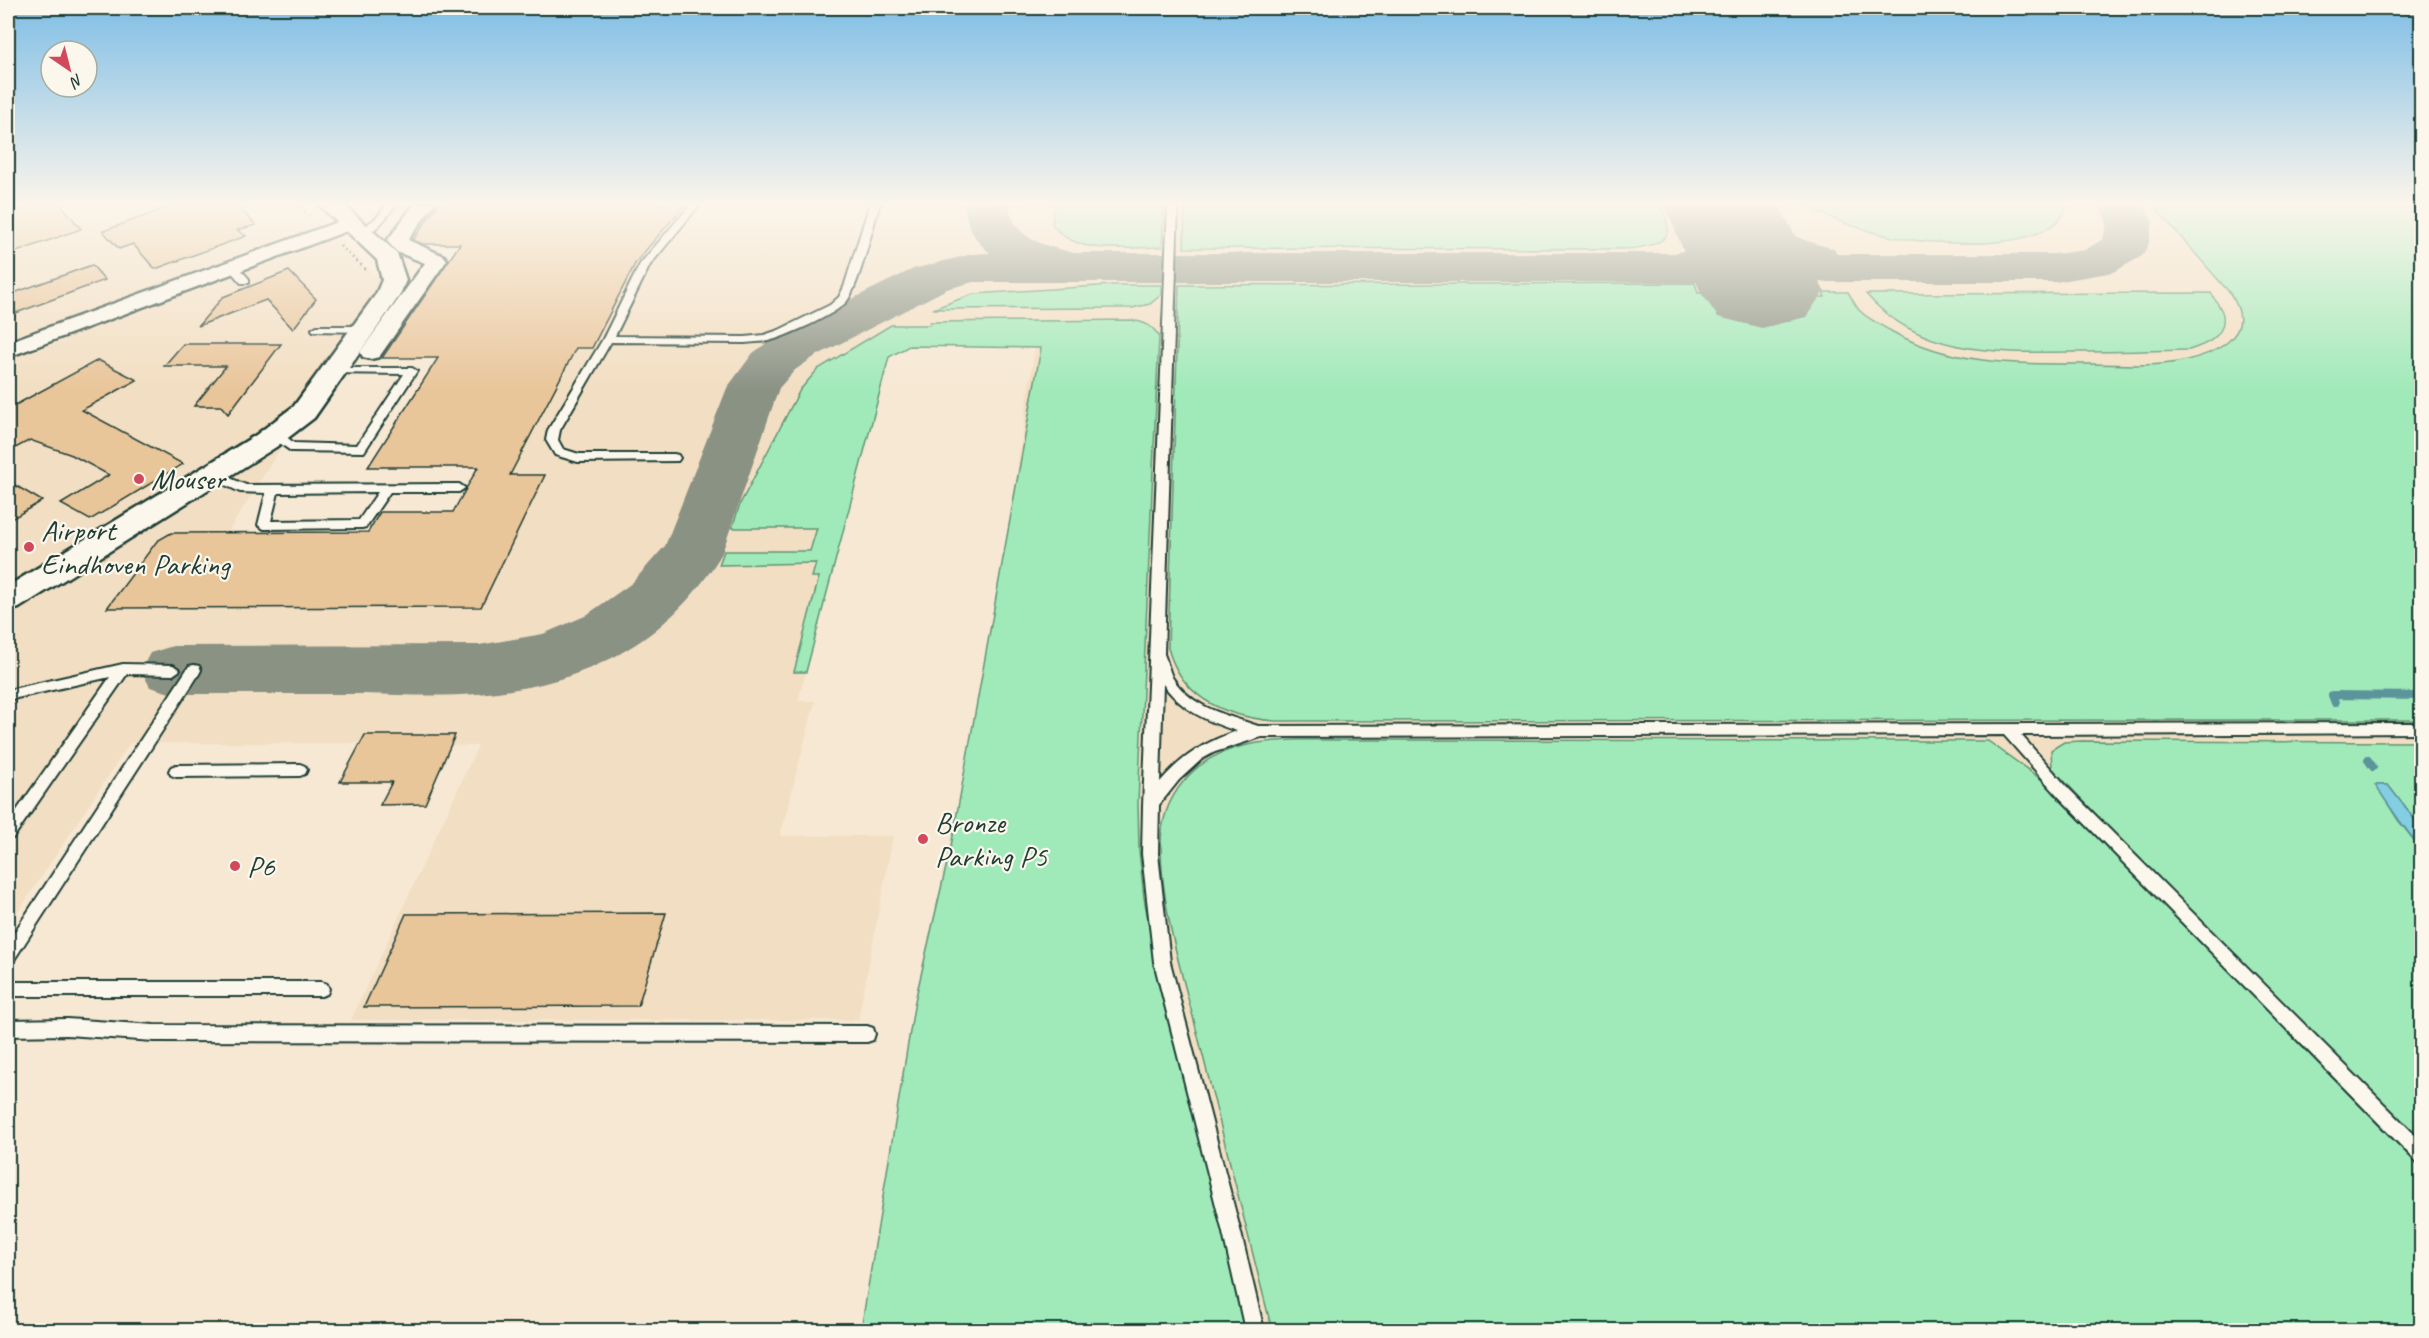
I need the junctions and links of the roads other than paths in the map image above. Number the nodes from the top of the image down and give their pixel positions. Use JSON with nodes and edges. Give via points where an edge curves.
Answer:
{"nodes":[{"id":1,"x":254,"y":265,"type":"edge"},
{"id":2,"x":378,"y":265,"type":"edge"},
{"id":3,"x":432,"y":265,"type":"edge"},
{"id":4,"x":644,"y":265,"type":"edge"},
{"id":5,"x":856,"y":265,"type":"edge"},
{"id":6,"x":1170,"y":265,"type":"edge"},
{"id":7,"x":317,"y":329,"type":"dead end"},
{"id":8,"x":608,"y":339,"type":"junction"},
{"id":9,"x":367,"y":341,"type":"junction"},
{"id":10,"x":8,"y":350,"type":"edge"},
{"id":11,"x":333,"y":371,"type":"junction"},
{"id":12,"x":275,"y":434,"type":"junction"},
{"id":13,"x":674,"y":458,"type":"dead end"},
{"id":14,"x":212,"y":474,"type":"junction"},
{"id":15,"x":459,"y":488,"type":"dead end"},
{"id":16,"x":273,"y":489,"type":"junction"},
{"id":17,"x":386,"y":489,"type":"junction"},
{"id":18,"x":8,"y":600,"type":"edge"},
{"id":19,"x":1155,"y":649,"type":"junction"},
{"id":20,"x":123,"y":669,"type":"junction"},
{"id":21,"x":173,"y":670,"type":"dead end"},
{"id":22,"x":194,"y":670,"type":"dead end"},
{"id":23,"x":8,"y":695,"type":"edge"},
{"id":24,"x":2007,"y":728,"type":"junction"},
{"id":25,"x":2421,"y":728,"type":"edge"},
{"id":26,"x":1261,"y":731,"type":"junction"},
{"id":27,"x":300,"y":770,"type":"dead end"},
{"id":28,"x":176,"y":771,"type":"dead end"},
{"id":29,"x":1150,"y":806,"type":"junction"},
{"id":30,"x":8,"y":834,"type":"edge"},
{"id":31,"x":8,"y":956,"type":"edge"},
{"id":32,"x":8,"y":989,"type":"edge"},
{"id":33,"x":321,"y":989,"type":"dead end"},
{"id":34,"x":8,"y":1028,"type":"edge"},
{"id":35,"x":867,"y":1034,"type":"dead end"},
{"id":36,"x":2421,"y":1155,"type":"edge"},
{"id":37,"x":1254,"y":1330,"type":"edge"}],
"edges":[{"from":1,"to":10,"type":"street"},
{"from":2,"to":9,"type":"street","via":[[379,270],[394,276],[393,287]]},
{"from":3,"to":9,"type":"street"},
{"from":4,"to":8,"type":"lane"},
{"from":5,"to":8,"type":"lane","via":[[843,299],[834,307],[766,338]]},
{"from":6,"to":19,"type":"lane"},
{"from":7,"to":9,"type":"lane"},
{"from":8,"to":13,"type":"lane","via":[[554,430],[552,440],[559,452],[578,458]]},
{"from":9,"to":11,"type":"street"},
{"from":11,"to":12,"type":"street","via":[[304,412]]},
{"from":11,"to":12,"type":"lane","via":[[412,371],[360,449],[291,447]]},
{"from":12,"to":14,"type":"street"},
{"from":14,"to":16,"type":"lane","via":[[244,489]]},
{"from":14,"to":18,"type":"street"},
{"from":15,"to":17,"type":"lane"},
{"from":16,"to":17,"type":"lane"},
{"from":16,"to":17,"type":"lane","via":[[264,525],[362,524]]},
{"from":19,"to":26,"type":"lane","via":[[1167,679],[1192,706],[1225,724]]},
{"from":19,"to":29,"type":"lane"},
{"from":20,"to":21,"type":"lane"},
{"from":20,"to":23,"type":"lane"},
{"from":20,"to":30,"type":"lane"},
{"from":22,"to":31,"type":"lane"},
{"from":24,"to":25,"type":"lane"},
{"from":24,"to":26,"type":"lane"},
{"from":24,"to":36,"type":"lane","via":[[2064,793]]},
{"from":26,"to":29,"type":"lane","via":[[1229,738],[1200,752],[1170,777]]},
{"from":27,"to":28,"type":"lane"},
{"from":29,"to":37,"type":"lane","via":[[1150,854],[1162,962]]},
{"from":32,"to":33,"type":"lane"},
{"from":34,"to":35,"type":"lane","via":[[435,1035]]}]}
